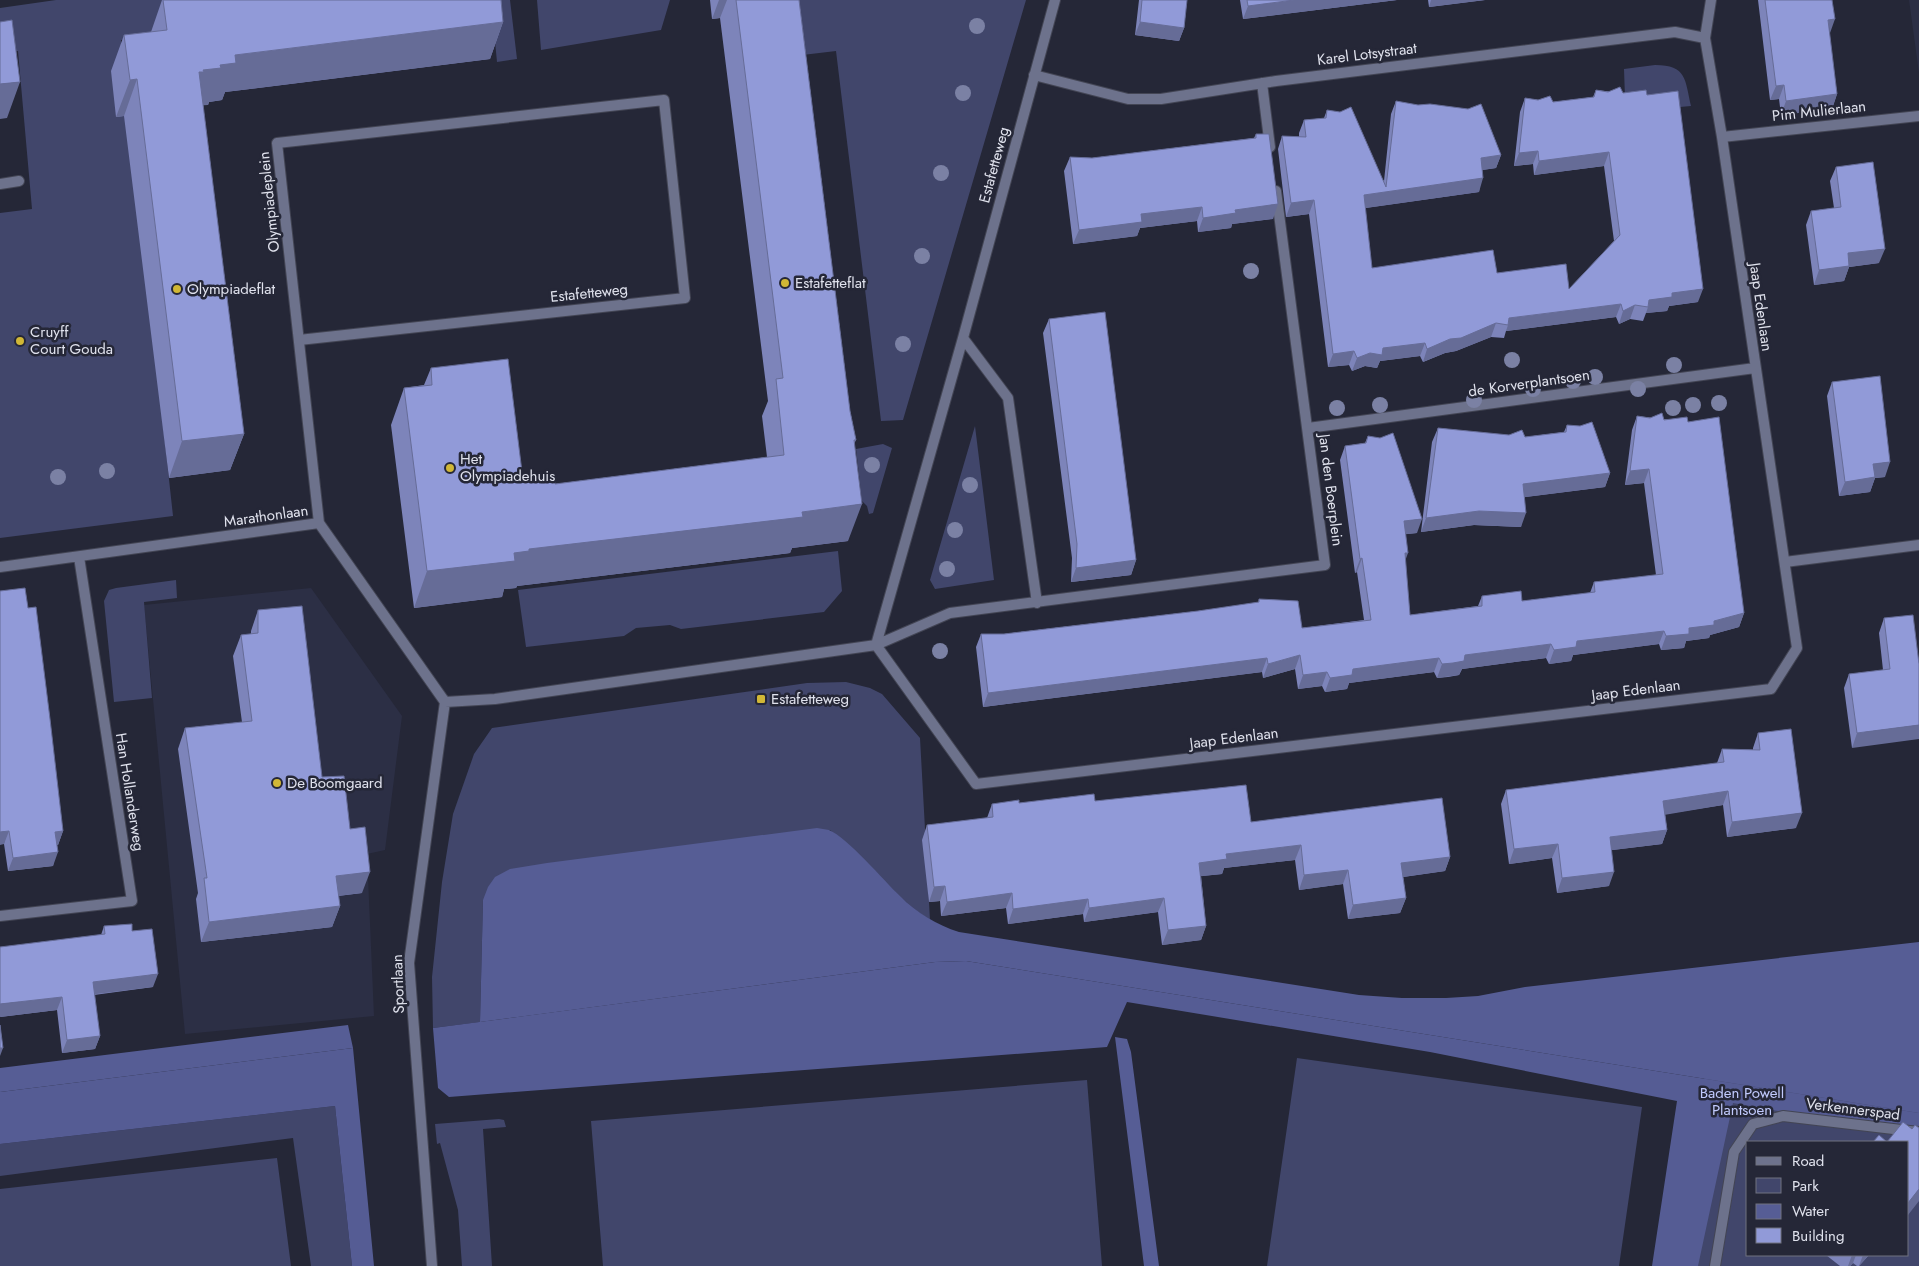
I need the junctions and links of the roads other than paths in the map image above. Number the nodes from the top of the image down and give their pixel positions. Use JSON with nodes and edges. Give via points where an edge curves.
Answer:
{"nodes":[{"id":1,"x":1055,"y":0,"type":"edge"},
{"id":2,"x":1711,"y":0,"type":"edge"},
{"id":3,"x":1705,"y":38,"type":"junction"},
{"id":4,"x":1034,"y":75,"type":"junction"},
{"id":5,"x":1262,"y":83,"type":"junction"},
{"id":6,"x":664,"y":100,"type":"joint"},
{"id":7,"x":1919,"y":116,"type":"edge"},
{"id":8,"x":1722,"y":137,"type":"junction"},
{"id":9,"x":1272,"y":162,"type":"edge"},
{"id":10,"x":19,"y":181,"type":"dead end"},
{"id":11,"x":1275,"y":181,"type":"edge"},
{"id":12,"x":0,"y":184,"type":"edge"},
{"id":13,"x":963,"y":338,"type":"junction"},
{"id":14,"x":299,"y":340,"type":"junction"},
{"id":15,"x":1754,"y":368,"type":"junction"},
{"id":16,"x":1308,"y":428,"type":"junction"},
{"id":17,"x":319,"y":523,"type":"junction"},
{"id":18,"x":1919,"y":545,"type":"edge"},
{"id":19,"x":79,"y":557,"type":"junction"},
{"id":20,"x":1785,"y":562,"type":"junction"},
{"id":21,"x":0,"y":567,"type":"edge"},
{"id":22,"x":1037,"y":603,"type":"junction"},
{"id":23,"x":876,"y":646,"type":"junction"},
{"id":24,"x":445,"y":702,"type":"junction"},
{"id":25,"x":0,"y":916,"type":"edge"},
{"id":26,"x":1919,"y":1132,"type":"edge"},
{"id":27,"x":432,"y":1266,"type":"edge"},
{"id":28,"x":1715,"y":1266,"type":"edge"}],
"edges":[{"from":1,"to":4,"type":"street","name":"Estafetteweg"},
{"from":2,"to":3,"type":"street","name":"Jaap Edenlaan"},
{"from":3,"to":5,"type":"street","name":"Karel Lotsystraat","via":[[1675,32]]},
{"from":3,"to":8,"type":"street","name":"Jaap Edenlaan"},
{"from":4,"to":5,"type":"street","name":"Karel Lotsystraat","via":[[1128,99],[1161,99]]},
{"from":4,"to":13,"type":"street","name":"Estafetteweg"},
{"from":5,"to":9,"type":"street"},
{"from":6,"to":14,"type":"street","name":"Olympiadeplein","via":[[278,143]]},
{"from":6,"to":14,"type":"street","name":"Estafetteweg","via":[[685,298]]},
{"from":7,"to":8,"type":"street","name":"Pim Mulierlaan"},
{"from":8,"to":15,"type":"street","name":"Jaap Edenlaan"},
{"from":10,"to":12,"type":"street"},
{"from":11,"to":16,"type":"street","name":"Jan den Boerplein"},
{"from":13,"to":22,"type":"street","via":[[1008,398]]},
{"from":13,"to":23,"type":"street","name":"Estafetteweg"},
{"from":14,"to":17,"type":"street","name":"Olympiadeplein"},
{"from":15,"to":16,"type":"street","name":"de Korverplantsoen"},
{"from":15,"to":20,"type":"street","name":"Jaap Edenlaan"},
{"from":16,"to":22,"type":"street","name":"Jan den Boerplein","via":[[1325,565]]},
{"from":17,"to":19,"type":"street","name":"Marathonlaan"},
{"from":17,"to":24,"type":"street","name":"Marathonlaan"},
{"from":18,"to":20,"type":"street"},
{"from":19,"to":21,"type":"street","name":"Marathonlaan"},
{"from":19,"to":25,"type":"street","name":"Han Hollanderweg","via":[[132,901]]},
{"from":20,"to":23,"type":"street","name":"Jaap Edenlaan","via":[[1797,648],[1771,689],[976,784]]},
{"from":22,"to":23,"type":"street","name":"Jan den Boerplein","via":[[950,613]]},
{"from":23,"to":24,"type":"street","via":[[495,699]]},
{"from":24,"to":27,"type":"street","name":"Sportlaan","via":[[409,963]]},
{"from":26,"to":28,"type":"street","name":"Verkennerspad","via":[[1783,1116],[1754,1124],[1734,1152]]}]}
